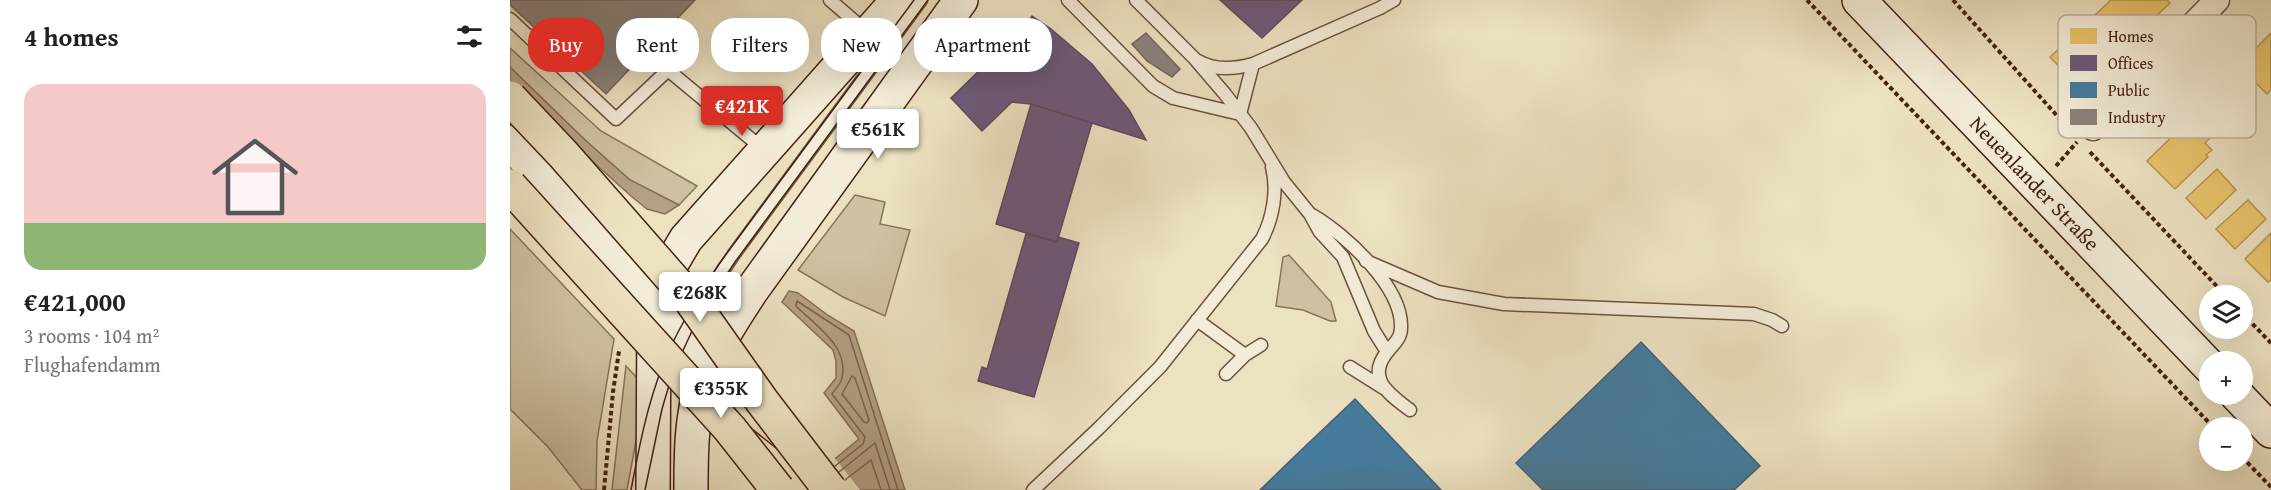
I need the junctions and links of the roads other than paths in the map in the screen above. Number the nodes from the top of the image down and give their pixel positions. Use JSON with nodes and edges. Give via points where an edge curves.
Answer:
{"nodes":[{"id":1,"x":830,"y":0,"type":"edge"},
{"id":2,"x":898,"y":0,"type":"edge"},
{"id":3,"x":921,"y":0,"type":"edge"},
{"id":4,"x":961,"y":0,"type":"edge"},
{"id":5,"x":1068,"y":0,"type":"edge"},
{"id":6,"x":1136,"y":0,"type":"edge"},
{"id":7,"x":1394,"y":0,"type":"edge"},
{"id":8,"x":1859,"y":0,"type":"edge"},
{"id":9,"x":2217,"y":0,"type":"edge"},
{"id":10,"x":2202,"y":15,"type":"edge"},
{"id":11,"x":851,"y":18,"type":"edge"},
{"id":12,"x":882,"y":18,"type":"edge"},
{"id":13,"x":510,"y":19,"type":"edge"},
{"id":14,"x":1195,"y":59,"type":"junction"},
{"id":15,"x":1253,"y":64,"type":"junction"},
{"id":16,"x":833,"y":72,"type":"edge"},
{"id":17,"x":510,"y":98,"type":"edge"},
{"id":18,"x":1240,"y":114,"type":"junction"},
{"id":19,"x":510,"y":142,"type":"edge"},
{"id":20,"x":764,"y":150,"type":"junction"},
{"id":21,"x":1270,"y":160,"type":"junction"},
{"id":22,"x":510,"y":186,"type":"edge"},
{"id":23,"x":1310,"y":214,"type":"junction"},
{"id":24,"x":1366,"y":261,"type":"junction"},
{"id":25,"x":654,"y":308,"type":"junction"},
{"id":26,"x":1197,"y":321,"type":"junction"},
{"id":27,"x":1782,"y":326,"type":"dead end"},
{"id":28,"x":686,"y":331,"type":"junction"},
{"id":29,"x":1261,"y":345,"type":"dead end"},
{"id":30,"x":1384,"y":347,"type":"dead end"},
{"id":31,"x":1245,"y":355,"type":"junction"},
{"id":32,"x":2199,"y":355,"type":"edge"},
{"id":33,"x":1350,"y":367,"type":"dead end"},
{"id":34,"x":708,"y":370,"type":"junction"},
{"id":35,"x":1226,"y":374,"type":"dead end"},
{"id":36,"x":1385,"y":389,"type":"junction"},
{"id":37,"x":2246,"y":405,"type":"edge"},
{"id":38,"x":1410,"y":410,"type":"dead end"},
{"id":39,"x":2271,"y":431,"type":"edge"},
{"id":40,"x":653,"y":490,"type":"edge"},
{"id":41,"x":691,"y":490,"type":"edge"},
{"id":42,"x":778,"y":490,"type":"edge"},
{"id":43,"x":830,"y":490,"type":"edge"},
{"id":44,"x":1033,"y":490,"type":"edge"}],
"edges":[{"from":1,"to":11,"type":"lane"},
{"from":2,"to":12,"type":"main road"},
{"from":3,"to":28,"type":"lane","via":[[724,268]]},
{"from":4,"to":34,"type":"main road","via":[[752,290],[723,335]]},
{"from":5,"to":18,"type":"lane","via":[[1153,86],[1173,98]]},
{"from":6,"to":14,"type":"lane"},
{"from":7,"to":15,"type":"lane"},
{"from":8,"to":32,"type":"main road","name":"Neuenlander Straße"},
{"from":9,"to":10,"type":"street"},
{"from":13,"to":20,"type":"lane","via":[[616,119],[668,70]]},
{"from":14,"to":15,"type":"lane","via":[[1218,67]]},
{"from":14,"to":18,"type":"lane"},
{"from":15,"to":18,"type":"lane"},
{"from":16,"to":20,"type":"main road"},
{"from":17,"to":43,"type":"highway","bridge":true,"via":[[690,299]]},
{"from":18,"to":21,"type":"lane"},
{"from":19,"to":25,"type":"street"},
{"from":20,"to":25,"type":"main road","via":[[686,239],[660,283]]},
{"from":21,"to":23,"type":"lane"},
{"from":21,"to":26,"type":"lane","via":[[1274,188],[1267,229]]},
{"from":22,"to":42,"type":"highway","bridge":true,"via":[[722,420]]},
{"from":23,"to":24,"type":"lane","via":[[1332,227]]},
{"from":23,"to":30,"type":"lane","via":[[1320,232],[1343,257]]},
{"from":24,"to":27,"type":"lane","via":[[1438,292],[1504,304],[1754,314]]},
{"from":24,"to":36,"type":"lane","via":[[1395,298],[1401,321],[1398,340],[1380,363],[1379,375]]},
{"from":25,"to":28,"type":"street"},
{"from":25,"to":40,"type":"main road"},
{"from":26,"to":31,"type":"lane"},
{"from":26,"to":44,"type":"lane","via":[[1160,367]]},
{"from":28,"to":34,"type":"street"},
{"from":29,"to":31,"type":"lane"},
{"from":31,"to":35,"type":"lane"},
{"from":33,"to":36,"type":"lane"},
{"from":34,"to":41,"type":"main road","via":[[693,433]]},
{"from":36,"to":38,"type":"lane"},
{"from":37,"to":39,"type":"main road"}]}
